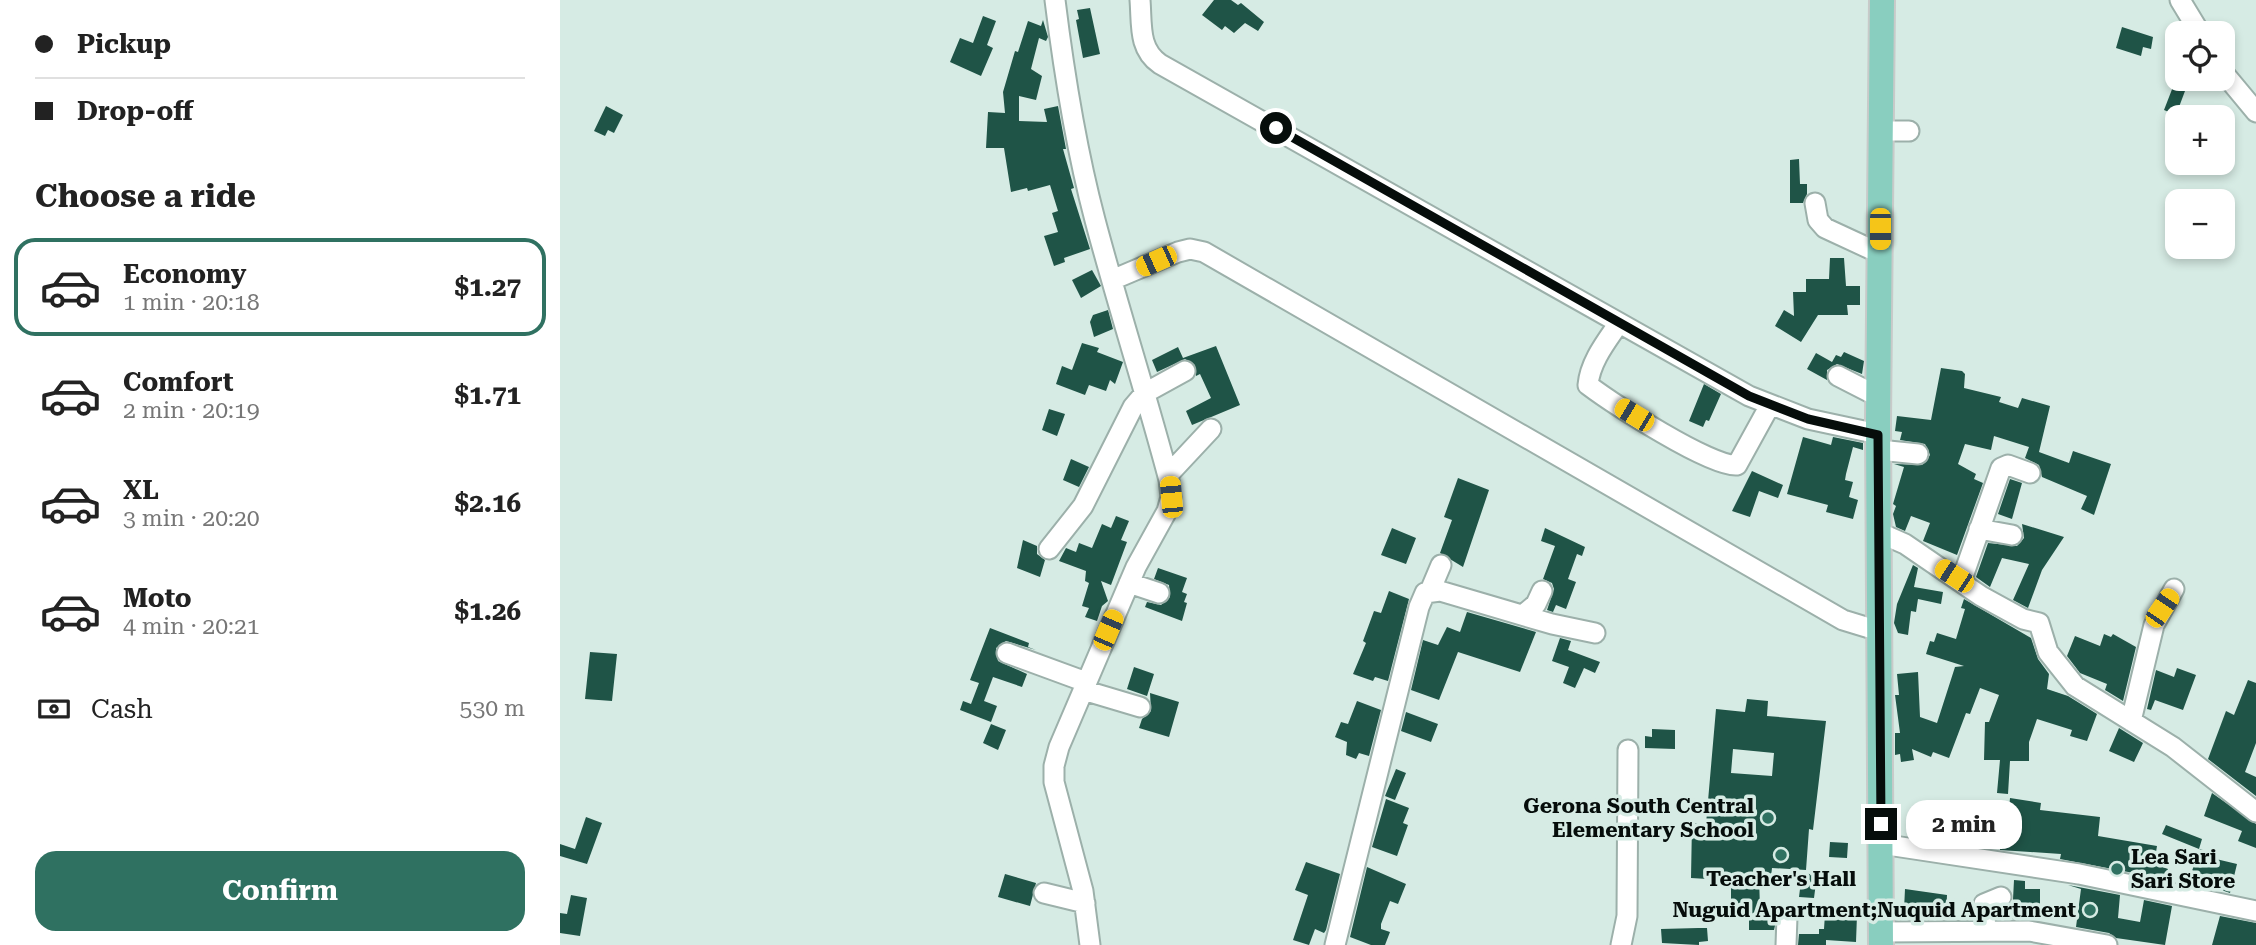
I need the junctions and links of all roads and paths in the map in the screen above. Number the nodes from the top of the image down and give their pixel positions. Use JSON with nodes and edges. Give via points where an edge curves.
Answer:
{"nodes":[{"id":1,"x":1055,"y":0,"type":"edge"},
{"id":2,"x":1140,"y":0,"type":"edge"},
{"id":3,"x":1882,"y":0,"type":"edge"},
{"id":4,"x":2180,"y":0,"type":"edge"},
{"id":5,"x":2193,"y":21,"type":"edge"},
{"id":6,"x":2235,"y":87,"type":"edge"},
{"id":7,"x":2256,"y":112,"type":"edge"},
{"id":8,"x":1880,"y":131,"type":"junction"},
{"id":9,"x":1909,"y":131,"type":"dead end"},
{"id":10,"x":1815,"y":203,"type":"dead end"},
{"id":11,"x":1879,"y":253,"type":"junction"},
{"id":12,"x":1112,"y":281,"type":"junction"},
{"id":13,"x":1619,"y":323,"type":"junction"},
{"id":14,"x":1185,"y":371,"type":"dead end"},
{"id":15,"x":1838,"y":376,"type":"dead end"},
{"id":16,"x":1145,"y":393,"type":"junction"},
{"id":17,"x":1879,"y":397,"type":"junction"},
{"id":18,"x":1770,"y":405,"type":"junction"},
{"id":19,"x":1211,"y":429,"type":"dead end"},
{"id":20,"x":1879,"y":442,"type":"junction"},
{"id":21,"x":1918,"y":454,"type":"dead end"},
{"id":22,"x":2030,"y":473,"type":"dead end"},
{"id":23,"x":1168,"y":475,"type":"junction"},
{"id":24,"x":1979,"y":529,"type":"junction"},
{"id":25,"x":1880,"y":533,"type":"junction"},
{"id":26,"x":2012,"y":535,"type":"dead end"},
{"id":27,"x":1049,"y":549,"type":"dead end"},
{"id":28,"x":1441,"y":565,"type":"dead end"},
{"id":29,"x":1961,"y":582,"type":"junction"},
{"id":30,"x":1129,"y":583,"type":"junction"},
{"id":31,"x":2174,"y":589,"type":"dead end"},
{"id":32,"x":1430,"y":590,"type":"junction"},
{"id":33,"x":1542,"y":591,"type":"dead end"},
{"id":34,"x":1159,"y":593,"type":"dead end"},
{"id":35,"x":1523,"y":615,"type":"junction"},
{"id":36,"x":1879,"y":631,"type":"junction"},
{"id":37,"x":1595,"y":633,"type":"dead end"},
{"id":38,"x":1007,"y":653,"type":"dead end"},
{"id":39,"x":1085,"y":686,"type":"junction"},
{"id":40,"x":1140,"y":707,"type":"dead end"},
{"id":41,"x":2131,"y":720,"type":"junction"},
{"id":42,"x":1628,"y":750,"type":"dead end"},
{"id":43,"x":2256,"y":811,"type":"edge"},
{"id":44,"x":1881,"y":844,"type":"junction"},
{"id":45,"x":1044,"y":893,"type":"dead end"},
{"id":46,"x":2001,"y":897,"type":"dead end"},
{"id":47,"x":1085,"y":903,"type":"junction"},
{"id":48,"x":2256,"y":911,"type":"edge"},
{"id":49,"x":1787,"y":918,"type":"dead end"},
{"id":50,"x":1986,"y":930,"type":"junction"},
{"id":51,"x":1881,"y":939,"type":"edge"},
{"id":52,"x":1090,"y":945,"type":"edge"},
{"id":53,"x":1335,"y":945,"type":"edge"},
{"id":54,"x":1621,"y":945,"type":"edge"},
{"id":55,"x":1786,"y":945,"type":"edge"},
{"id":56,"x":2107,"y":945,"type":"edge"}],
"edges":[{"from":1,"to":12,"type":"street","via":[[1062,57]]},
{"from":2,"to":13,"type":"street","via":[[1143,46],[1150,57]]},
{"from":3,"to":8,"type":"main road"},
{"from":4,"to":5,"type":"street"},
{"from":6,"to":7,"type":"street"},
{"from":8,"to":9,"type":"street"},
{"from":8,"to":11,"type":"main road"},
{"from":10,"to":11,"type":"street","via":[[1818,220],[1825,228]]},
{"from":11,"to":17,"type":"main road"},
{"from":12,"to":16,"type":"street"},
{"from":12,"to":36,"type":"street","via":[[1178,252],[1204,252],[1843,620]]},
{"from":13,"to":18,"type":"street"},
{"from":13,"to":18,"type":"street","via":[[1600,352],[1588,385],[1671,437],[1719,462],[1737,465]]},
{"from":14,"to":16,"type":"street"},
{"from":15,"to":17,"type":"street"},
{"from":16,"to":23,"type":"street"},
{"from":16,"to":27,"type":"street","via":[[1132,407],[1083,506]]},
{"from":17,"to":20,"type":"main road"},
{"from":18,"to":20,"type":"street"},
{"from":19,"to":23,"type":"street"},
{"from":20,"to":21,"type":"street"},
{"from":20,"to":25,"type":"main road"},
{"from":22,"to":24,"type":"street","via":[[2008,465],[2001,468]]},
{"from":23,"to":30,"type":"street","via":[[1171,497],[1167,511]]},
{"from":24,"to":26,"type":"street"},
{"from":24,"to":29,"type":"street"},
{"from":25,"to":29,"type":"street","via":[[1905,544]]},
{"from":25,"to":36,"type":"main road"},
{"from":28,"to":32,"type":"street"},
{"from":29,"to":41,"type":"street","via":[[2023,619],[2039,623],[2048,652],[2068,681]]},
{"from":30,"to":34,"type":"street"},
{"from":30,"to":39,"type":"street"},
{"from":31,"to":41,"type":"street","via":[[2154,625]]},
{"from":32,"to":35,"type":"street"},
{"from":32,"to":53,"type":"street","via":[[1419,607]]},
{"from":33,"to":35,"type":"street"},
{"from":35,"to":37,"type":"street"},
{"from":36,"to":44,"type":"main road"},
{"from":38,"to":39,"type":"street"},
{"from":39,"to":40,"type":"street"},
{"from":39,"to":47,"type":"street","via":[[1054,766]]},
{"from":41,"to":43,"type":"street"},
{"from":42,"to":54,"type":"street","via":[[1626,916]]},
{"from":44,"to":48,"type":"street","via":[[2079,874]]},
{"from":44,"to":51,"type":"main road"},
{"from":45,"to":47,"type":"street"},
{"from":46,"to":50,"type":"street","via":[[1984,904]]},
{"from":47,"to":52,"type":"street"},
{"from":49,"to":55,"type":"street"},
{"from":50,"to":51,"type":"street"},
{"from":50,"to":56,"type":"street","via":[[2029,931]]}]}
